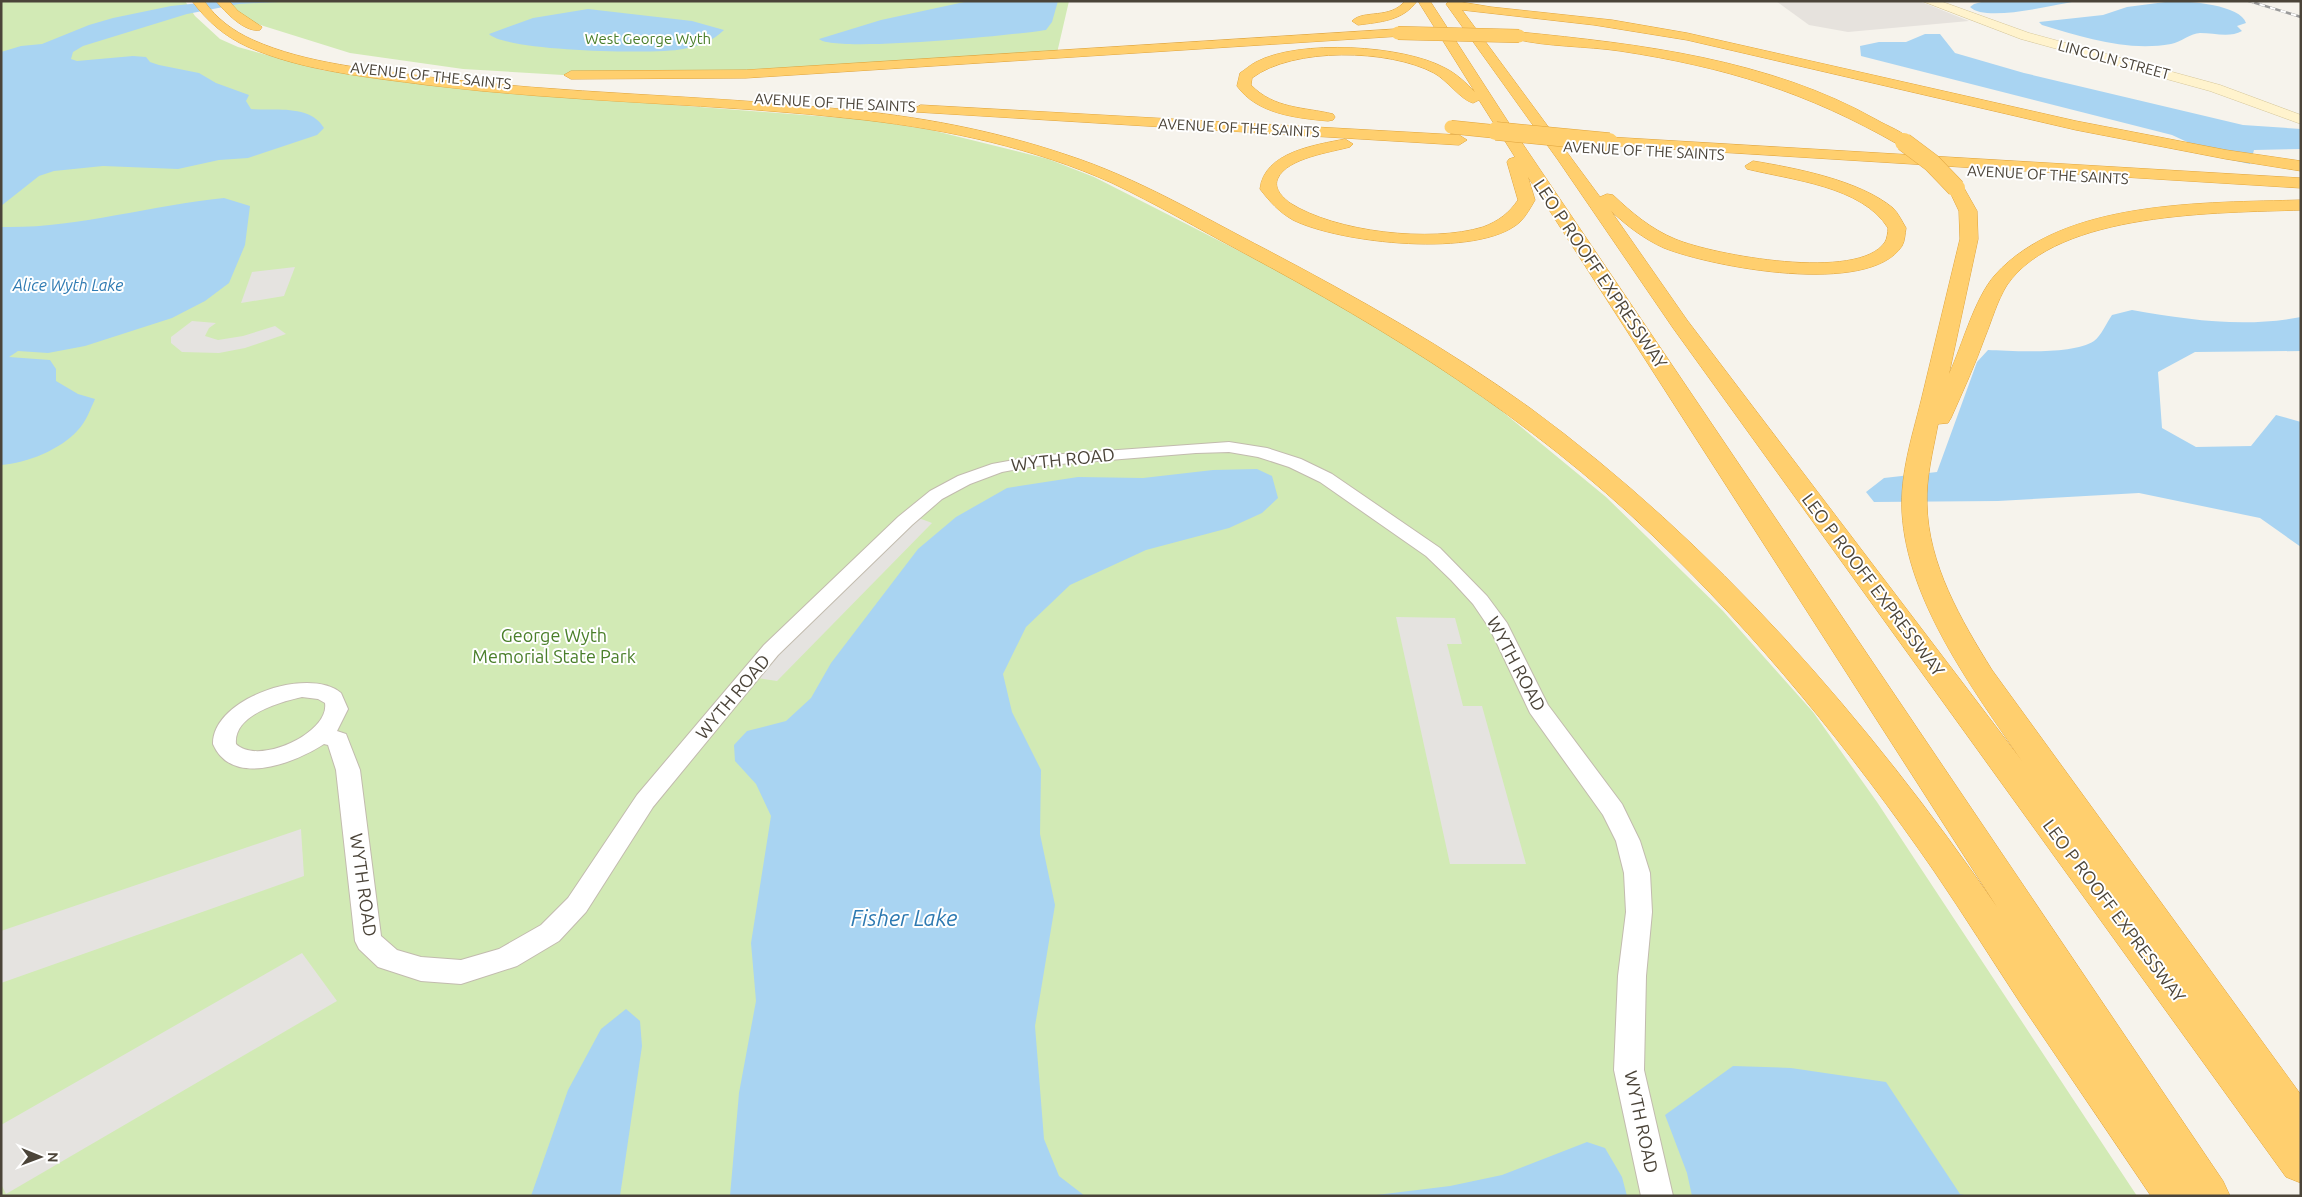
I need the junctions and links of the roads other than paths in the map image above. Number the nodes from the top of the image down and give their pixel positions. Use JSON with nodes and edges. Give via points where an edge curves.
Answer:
{"nodes":[{"id":1,"x":198,"y":1,"type":"edge"},
{"id":2,"x":222,"y":1,"type":"edge"},
{"id":3,"x":1411,"y":1,"type":"edge"},
{"id":4,"x":1424,"y":1,"type":"edge"},
{"id":5,"x":1928,"y":1,"type":"edge"},
{"id":6,"x":1011,"y":56,"type":"junction"},
{"id":7,"x":350,"y":69,"type":"junction"},
{"id":8,"x":554,"y":75,"type":"dead end"},
{"id":9,"x":821,"y":97,"type":"dead end"},
{"id":10,"x":909,"y":102,"type":"dead end"},
{"id":11,"x":2299,"y":118,"type":"edge"},
{"id":12,"x":1506,"y":131,"type":"junction"},
{"id":13,"x":1456,"y":136,"type":"junction"},
{"id":14,"x":1615,"y":149,"type":"junction"},
{"id":15,"x":1564,"y":157,"type":"junction"},
{"id":16,"x":2301,"y":166,"type":"edge"},
{"id":17,"x":2128,"y":176,"type":"junction"},
{"id":18,"x":2301,"y":183,"type":"edge"},
{"id":19,"x":2301,"y":190,"type":"edge"},
{"id":20,"x":2301,"y":205,"type":"edge"},
{"id":21,"x":1917,"y":467,"type":"junction"},
{"id":22,"x":321,"y":734,"type":"junction"},
{"id":23,"x":2301,"y":1130,"type":"edge"},
{"id":24,"x":2301,"y":1162,"type":"edge"},
{"id":25,"x":1657,"y":1196,"type":"edge"},
{"id":26,"x":2177,"y":1196,"type":"edge"},
{"id":27,"x":2208,"y":1196,"type":"edge"}],
"edges":[{"from":1,"to":7,"type":"highway","name":"AVENUE OF THE SAINTS","via":[[209,18],[234,35],[264,48]]},
{"from":2,"to":9,"type":"highway","name":"AVENUE OF THE SAINTS","via":[[234,14],[275,37],[368,63],[432,72]]},
{"from":3,"to":6,"type":"highway","via":[[1398,12],[1360,21]]},
{"from":4,"to":12,"type":"highway","name":"LEO P ROOFF EXPRESSWAY"},
{"from":5,"to":11,"type":"main road","name":"LINCOLN STREET","via":[[2025,36],[2215,88]]},
{"from":6,"to":8,"type":"highway","via":[[729,74]]},
{"from":6,"to":21,"type":"highway","bridge":true,"via":[[1398,33],[1519,36],[1633,50],[1737,72],[1827,102],[1904,142],[1932,163],[1956,188],[1968,212],[1966,258]]},
{"from":7,"to":13,"type":"highway","name":"AVENUE OF THE SAINTS","via":[[488,83]]},
{"from":7,"to":26,"type":"highway","via":[[468,85],[853,114],[926,124],[980,136],[1048,154],[1113,178],[1385,321],[1484,384],[1537,424],[1661,529],[1750,621],[1826,706],[1939,852]]},
{"from":10,"to":13,"type":"highway","name":"AVENUE OF THE SAINTS"},
{"from":12,"to":13,"type":"highway","via":[[1446,73],[1400,57],[1357,52],[1299,54],[1260,64],[1245,76],[1244,86],[1254,97],[1294,112]]},
{"from":12,"to":13,"type":"highway","via":[[1527,200],[1519,215],[1512,220],[1473,234],[1419,239],[1362,235],[1312,221],[1287,208],[1270,192],[1272,172],[1297,155],[1372,142]]},
{"from":12,"to":27,"type":"highway","name":"LEO P ROOFF EXPRESSWAY"},
{"from":13,"to":14,"type":"highway","name":"AVENUE OF THE SAINTS","bridge":true},
{"from":13,"to":14,"type":"highway","name":"AVENUE OF THE SAINTS"},
{"from":14,"to":15,"type":"highway","via":[[1760,167],[1828,182],[1882,210],[1896,228],[1896,240],[1889,250],[1874,258],[1840,266],[1792,268],[1717,258],[1644,231],[1623,215]]},
{"from":14,"to":17,"type":"highway","name":"AVENUE OF THE SAINTS"},
{"from":15,"to":16,"type":"highway","name":"LEO P ROOFF EXPRESSWAY","via":[[1452,4],[1671,33],[2093,130]]},
{"from":15,"to":24,"type":"highway","name":"LEO P ROOFF EXPRESSWAY","via":[[1680,324]]},
{"from":17,"to":18,"type":"highway","name":"AVENUE OF THE SAINTS"},
{"from":17,"to":19,"type":"highway","name":"AVENUE OF THE SAINTS"},
{"from":20,"to":21,"type":"highway","via":[[2150,215],[2087,228],[2049,243],[2015,265],[1992,294],[1958,379]]},
{"from":21,"to":23,"type":"highway","via":[[1915,517],[1920,543],[1958,640],[1994,697]]},
{"from":22,"to":22,"type":"street","via":[[337,712],[336,702],[329,694],[302,690],[284,692],[249,708],[236,719],[224,741],[228,751],[251,760],[288,753]]},
{"from":22,"to":25,"type":"street","name":"WYTH ROAD","via":[[338,740],[348,770],[368,941],[388,959],[421,969],[461,972],[507,958],[550,933],[577,905],[645,801],[772,650],[936,495],[964,480],[998,468],[1035,461],[1229,447],[1261,452],[1295,463],[1326,478],[1433,552],[1480,600],[1500,628],[1538,708],[1613,810],[1637,873],[1638,912],[1629,1070]]}]}
